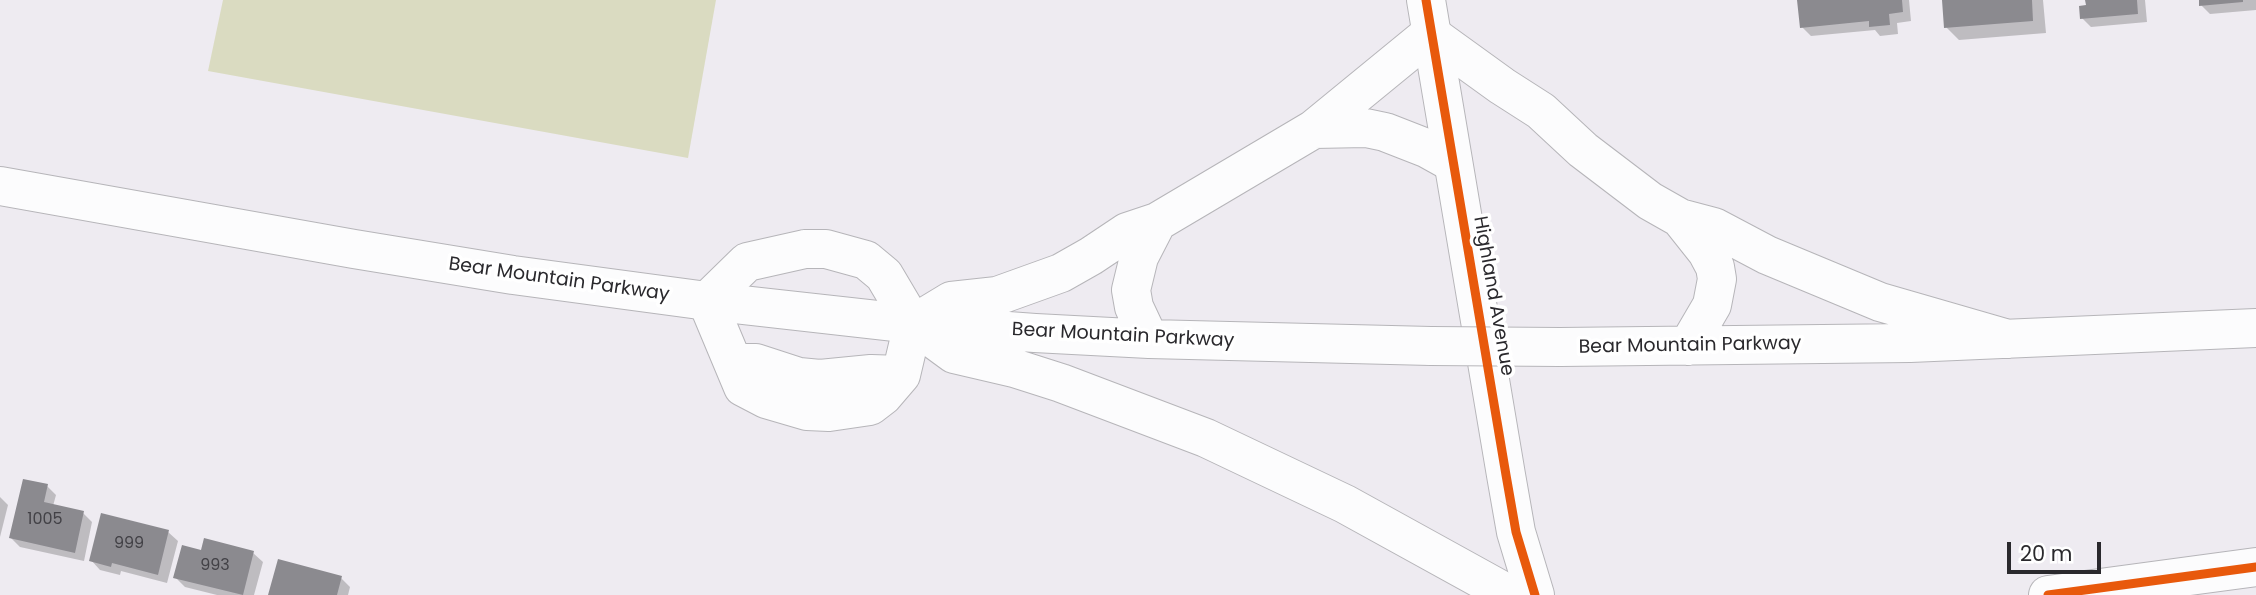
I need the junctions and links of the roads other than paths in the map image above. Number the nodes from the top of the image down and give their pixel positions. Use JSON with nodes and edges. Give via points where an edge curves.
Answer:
{"nodes":[{"id":1,"x":1428,"y":17,"type":"edge"},
{"id":2,"x":1314,"y":129,"type":"junction"},
{"id":3,"x":1452,"y":163,"type":"junction"},
{"id":4,"x":0,"y":186,"type":"edge"},
{"id":5,"x":1679,"y":218,"type":"junction"},
{"id":6,"x":1157,"y":222,"type":"junction"},
{"id":7,"x":707,"y":301,"type":"junction"},
{"id":8,"x":913,"y":324,"type":"junction"},
{"id":9,"x":2256,"y":328,"type":"edge"},
{"id":10,"x":1149,"y":339,"type":"junction"},
{"id":11,"x":2008,"y":339,"type":"junction"},
{"id":12,"x":1688,"y":346,"type":"junction"},
{"id":13,"x":2256,"y":567,"type":"edge"},
{"id":14,"x":1510,"y":595,"type":"edge"},
{"id":15,"x":1535,"y":595,"type":"edge"},
{"id":16,"x":2048,"y":595,"type":"edge"}],
"edges":[{"from":1,"to":2,"type":"main road"},
{"from":1,"to":3,"type":"main road","name":"Highland Avenue"},
{"from":1,"to":5,"type":"main road","via":[[1502,86],[1541,111],[1650,201]]},
{"from":2,"to":3,"type":"main road","via":[[1385,132]]},
{"from":2,"to":6,"type":"main road"},
{"from":3,"to":15,"type":"main road","name":"Highland Avenue","via":[[1516,532]]},
{"from":4,"to":7,"type":"main road","name":"Bear Mountain Parkway","via":[[394,256]]},
{"from":5,"to":11,"type":"main road","via":[[1714,227],[1767,255],[1880,302]]},
{"from":5,"to":12,"type":"main road","via":[[1707,252],[1717,279],[1712,305]]},
{"from":6,"to":8,"type":"main road","via":[[1127,232],[1061,273],[997,296],[951,301]]},
{"from":6,"to":10,"type":"main road","via":[[1134,272],[1131,290]]},
{"from":7,"to":8,"type":"main road","name":"Bear Mountain Parkway"},
{"from":7,"to":8,"type":"main road","via":[[747,262],[826,249],[866,260],[884,275]]},
{"from":7,"to":8,"type":"main road","via":[[743,387],[807,411],[870,405],[883,396],[901,375]]},
{"from":8,"to":10,"type":"main road","name":"Bear Mountain Parkway"},
{"from":8,"to":14,"type":"main road","via":[[954,354],[1061,383],[1206,438],[1345,504]]},
{"from":9,"to":11,"type":"main road","name":"Bear Mountain Parkway"},
{"from":10,"to":12,"type":"main road","name":"Bear Mountain Parkway","bridge":true},
{"from":11,"to":12,"type":"main road","name":"Bear Mountain Parkway"},
{"from":13,"to":16,"type":"main road"}]}
